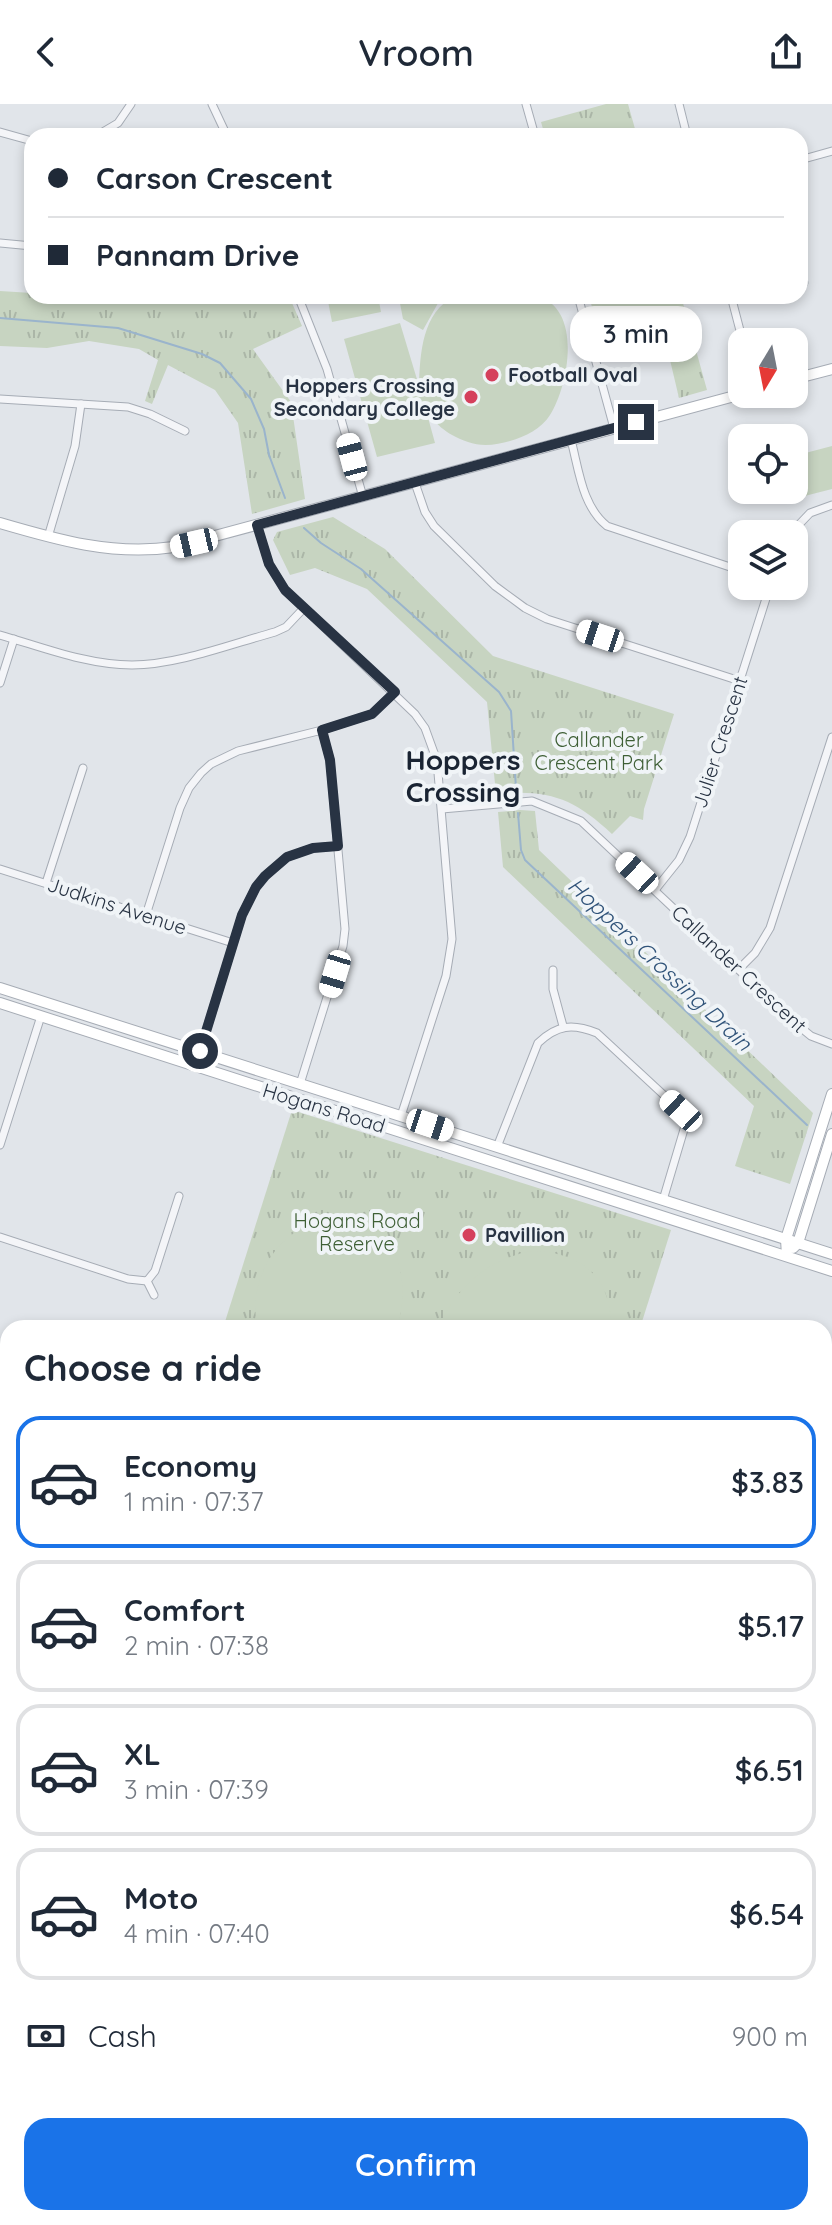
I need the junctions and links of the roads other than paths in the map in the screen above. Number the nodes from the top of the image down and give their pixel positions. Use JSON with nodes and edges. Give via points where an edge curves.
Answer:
{"nodes":[{"id":1,"x":131,"y":104,"type":"edge"},
{"id":2,"x":212,"y":104,"type":"edge"},
{"id":3,"x":526,"y":104,"type":"edge"},
{"id":4,"x":679,"y":104,"type":"edge"},
{"id":5,"x":110,"y":128,"type":"edge"},
{"id":6,"x":223,"y":128,"type":"edge"},
{"id":7,"x":533,"y":128,"type":"edge"},
{"id":8,"x":685,"y":128,"type":"edge"},
{"id":9,"x":0,"y":132,"type":"edge"},
{"id":10,"x":24,"y":139,"type":"edge"},
{"id":11,"x":832,"y":151,"type":"edge"},
{"id":12,"x":808,"y":158,"type":"edge"},
{"id":13,"x":0,"y":243,"type":"edge"},
{"id":14,"x":24,"y":245,"type":"edge"},
{"id":15,"x":301,"y":304,"type":"edge"},
{"id":16,"x":580,"y":304,"type":"edge"},
{"id":17,"x":733,"y":304,"type":"edge"},
{"id":18,"x":739,"y":328,"type":"edge"},
{"id":19,"x":832,"y":369,"type":"edge"},
{"id":20,"x":808,"y":375,"type":"edge"},
{"id":21,"x":728,"y":398,"type":"edge"},
{"id":22,"x":0,"y":399,"type":"edge"},
{"id":23,"x":81,"y":404,"type":"junction"},
{"id":24,"x":614,"y":428,"type":"junction"},
{"id":25,"x":185,"y":431,"type":"dead end"},
{"id":26,"x":571,"y":440,"type":"junction"},
{"id":27,"x":415,"y":483,"type":"junction"},
{"id":28,"x":363,"y":497,"type":"junction"},
{"id":29,"x":832,"y":505,"type":"edge"},
{"id":30,"x":803,"y":520,"type":"edge"},
{"id":31,"x":0,"y":523,"type":"edge"},
{"id":32,"x":257,"y":525,"type":"junction"},
{"id":33,"x":48,"y":537,"type":"junction"},
{"id":34,"x":728,"y":566,"type":"edge"},
{"id":35,"x":766,"y":600,"type":"edge"},
{"id":36,"x":304,"y":608,"type":"junction"},
{"id":37,"x":0,"y":635,"type":"edge"},
{"id":38,"x":14,"y":639,"type":"junction"},
{"id":39,"x":740,"y":681,"type":"junction"},
{"id":40,"x":0,"y":683,"type":"edge"},
{"id":41,"x":395,"y":692,"type":"junction"},
{"id":42,"x":322,"y":730,"type":"junction"},
{"id":43,"x":832,"y":737,"type":"edge"},
{"id":44,"x":83,"y":768,"type":"dead end"},
{"id":45,"x":442,"y":809,"type":"junction"},
{"id":46,"x":338,"y":846,"type":"junction"},
{"id":47,"x":0,"y":869,"type":"edge"},
{"id":48,"x":46,"y":883,"type":"junction"},
{"id":49,"x":655,"y":890,"type":"junction"},
{"id":50,"x":146,"y":915,"type":"junction"},
{"id":51,"x":233,"y":943,"type":"junction"},
{"id":52,"x":739,"y":969,"type":"junction"},
{"id":53,"x":553,"y":970,"type":"dead end"},
{"id":54,"x":0,"y":988,"type":"edge"},
{"id":55,"x":45,"y":1002,"type":"junction"},
{"id":56,"x":0,"y":1003,"type":"edge"},
{"id":57,"x":41,"y":1016,"type":"junction"},
{"id":58,"x":563,"y":1026,"type":"junction"},
{"id":59,"x":832,"y":1044,"type":"edge"},
{"id":60,"x":200,"y":1051,"type":"junction"},
{"id":61,"x":300,"y":1084,"type":"junction"},
{"id":62,"x":324,"y":1091,"type":"junction"},
{"id":63,"x":832,"y":1094,"type":"edge"},
{"id":64,"x":325,"y":1109,"type":"junction"},
{"id":65,"x":401,"y":1116,"type":"junction"},
{"id":66,"x":396,"y":1130,"type":"junction"},
{"id":67,"x":832,"y":1134,"type":"edge"},
{"id":68,"x":0,"y":1145,"type":"edge"},
{"id":69,"x":497,"y":1147,"type":"junction"},
{"id":70,"x":179,"y":1196,"type":"dead end"},
{"id":71,"x":663,"y":1200,"type":"junction"},
{"id":72,"x":0,"y":1237,"type":"edge"},
{"id":73,"x":786,"y":1239,"type":"junction"},
{"id":74,"x":798,"y":1243,"type":"junction"},
{"id":75,"x":832,"y":1254,"type":"edge"},
{"id":76,"x":787,"y":1256,"type":"junction"},
{"id":77,"x":832,"y":1271,"type":"edge"},
{"id":78,"x":147,"y":1281,"type":"junction"},
{"id":79,"x":154,"y":1295,"type":"dead end"}],
"edges":[{"from":1,"to":5,"type":"street"},
{"from":2,"to":6,"type":"street"},
{"from":3,"to":7,"type":"street"},
{"from":4,"to":8,"type":"street"},
{"from":9,"to":10,"type":"street"},
{"from":11,"to":12,"type":"street"},
{"from":13,"to":14,"type":"street"},
{"from":15,"to":28,"type":"street","via":[[327,369]]},
{"from":16,"to":24,"type":"street"},
{"from":17,"to":18,"type":"street"},
{"from":19,"to":20,"type":"street"},
{"from":21,"to":24,"type":"street"},
{"from":22,"to":23,"type":"street"},
{"from":23,"to":25,"type":"street","via":[[142,410]]},
{"from":23,"to":33,"type":"street","via":[[75,446]]},
{"from":24,"to":26,"type":"street"},
{"from":26,"to":27,"type":"street"},
{"from":26,"to":34,"type":"street","via":[[597,518],[607,526]]},
{"from":27,"to":28,"type":"street"},
{"from":27,"to":39,"type":"street","via":[[434,526],[525,608]]},
{"from":28,"to":32,"type":"street"},
{"from":29,"to":30,"type":"street"},
{"from":31,"to":33,"type":"street"},
{"from":32,"to":33,"type":"street","via":[[153,550],[87,547]]},
{"from":32,"to":36,"type":"street","via":[[269,564]]},
{"from":35,"to":39,"type":"street","name":"Julier Crescent"},
{"from":36,"to":38,"type":"street","via":[[275,632],[134,665],[94,662]]},
{"from":36,"to":41,"type":"street"},
{"from":37,"to":38,"type":"street"},
{"from":38,"to":40,"type":"street"},
{"from":39,"to":49,"type":"street","name":"Julier Crescent","via":[[690,837]]},
{"from":41,"to":42,"type":"street","via":[[372,714]]},
{"from":41,"to":45,"type":"street","via":[[433,745]]},
{"from":42,"to":46,"type":"street"},
{"from":42,"to":50,"type":"street","via":[[238,751],[201,773],[180,808]]},
{"from":43,"to":52,"type":"street","via":[[770,928]]},
{"from":44,"to":48,"type":"street"},
{"from":45,"to":49,"type":"street","name":"Callander Crescent","via":[[532,801],[552,808],[581,821]]},
{"from":45,"to":65,"type":"street","via":[[452,919],[450,957]]},
{"from":46,"to":51,"type":"street","via":[[300,851],[265,876],[248,900]]},
{"from":46,"to":61,"type":"street","via":[[343,946]]},
{"from":47,"to":48,"type":"street","name":"Judkins Avenue"},
{"from":48,"to":50,"type":"street","name":"Judkins Avenue"},
{"from":49,"to":52,"type":"street","name":"Callander Crescent"},
{"from":50,"to":51,"type":"street","name":"Judkins Avenue"},
{"from":51,"to":60,"type":"street"},
{"from":52,"to":59,"type":"street","name":"Callander Crescent","via":[[811,1036]]},
{"from":53,"to":58,"type":"street"},
{"from":54,"to":55,"type":"street","name":"Hogans Road"},
{"from":55,"to":57,"type":"street"},
{"from":55,"to":60,"type":"street","name":"Hogans Road"},
{"from":56,"to":57,"type":"street","name":"Hogans Road"},
{"from":57,"to":64,"type":"street","name":"Hogans Road"},
{"from":57,"to":68,"type":"street"},
{"from":58,"to":69,"type":"street","via":[[538,1043]]},
{"from":58,"to":71,"type":"street","via":[[597,1033],[681,1111],[685,1126]]},
{"from":60,"to":61,"type":"street","name":"Hogans Road"},
{"from":61,"to":62,"type":"street","name":"Hogans Road"},
{"from":62,"to":64,"type":"street"},
{"from":62,"to":65,"type":"street","name":"Hogans Road"},
{"from":63,"to":73,"type":"street"},
{"from":64,"to":66,"type":"street","name":"Hogans Road"},
{"from":65,"to":66,"type":"street"},
{"from":65,"to":69,"type":"street","name":"Hogans Road"},
{"from":66,"to":76,"type":"street","name":"Hogans Road"},
{"from":67,"to":74,"type":"street"},
{"from":69,"to":71,"type":"street","name":"Hogans Road"},
{"from":70,"to":78,"type":"street"},
{"from":71,"to":73,"type":"street","name":"Hogans Road"},
{"from":72,"to":78,"type":"street"},
{"from":73,"to":74,"type":"street","name":"Hogans Road"},
{"from":73,"to":76,"type":"street"},
{"from":74,"to":75,"type":"street","name":"Hogans Road"},
{"from":74,"to":76,"type":"street"},
{"from":76,"to":77,"type":"street","name":"Hogans Road"},
{"from":78,"to":79,"type":"street"}]}
